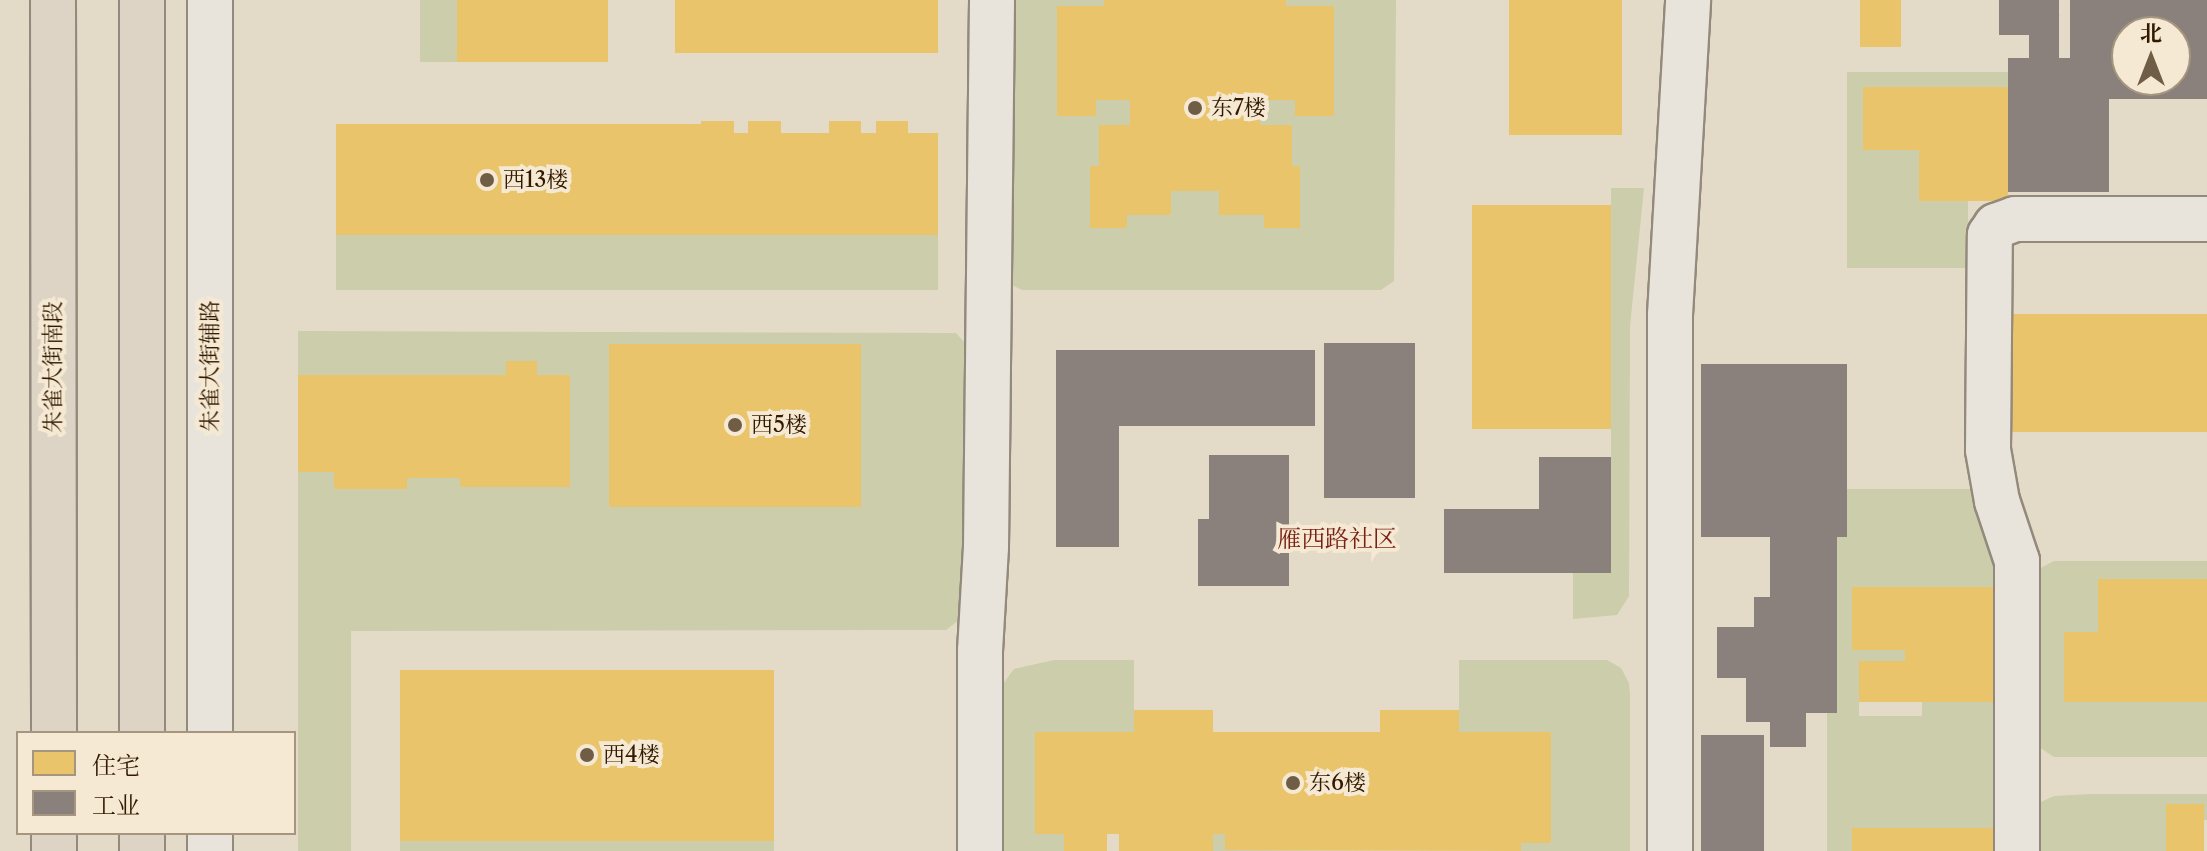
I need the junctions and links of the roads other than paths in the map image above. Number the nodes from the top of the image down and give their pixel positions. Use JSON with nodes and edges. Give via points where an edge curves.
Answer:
{"nodes":[{"id":1,"x":53,"y":0,"type":"edge"},
{"id":2,"x":142,"y":0,"type":"edge"},
{"id":3,"x":210,"y":0,"type":"edge"},
{"id":4,"x":992,"y":0,"type":"edge"},
{"id":5,"x":1688,"y":0,"type":"edge"},
{"id":6,"x":2207,"y":219,"type":"edge"},
{"id":7,"x":54,"y":731,"type":"edge"},
{"id":8,"x":142,"y":731,"type":"edge"},
{"id":9,"x":210,"y":731,"type":"edge"},
{"id":10,"x":980,"y":851,"type":"edge"},
{"id":11,"x":1670,"y":851,"type":"edge"},
{"id":12,"x":2017,"y":851,"type":"edge"}],
"edges":[{"from":1,"to":7,"type":"main road","name":"朱雀大街南段"},
{"from":2,"to":8,"type":"main road"},
{"from":3,"to":9,"type":"street","name":"朱雀大街辅路"},
{"from":4,"to":10,"type":"street"},
{"from":5,"to":11,"type":"street","via":[[1670,315]]},
{"from":6,"to":12,"type":"street","via":[[2015,219],[1996,226],[1990,235],[1988,450],[1992,484],[2017,561]]}]}
